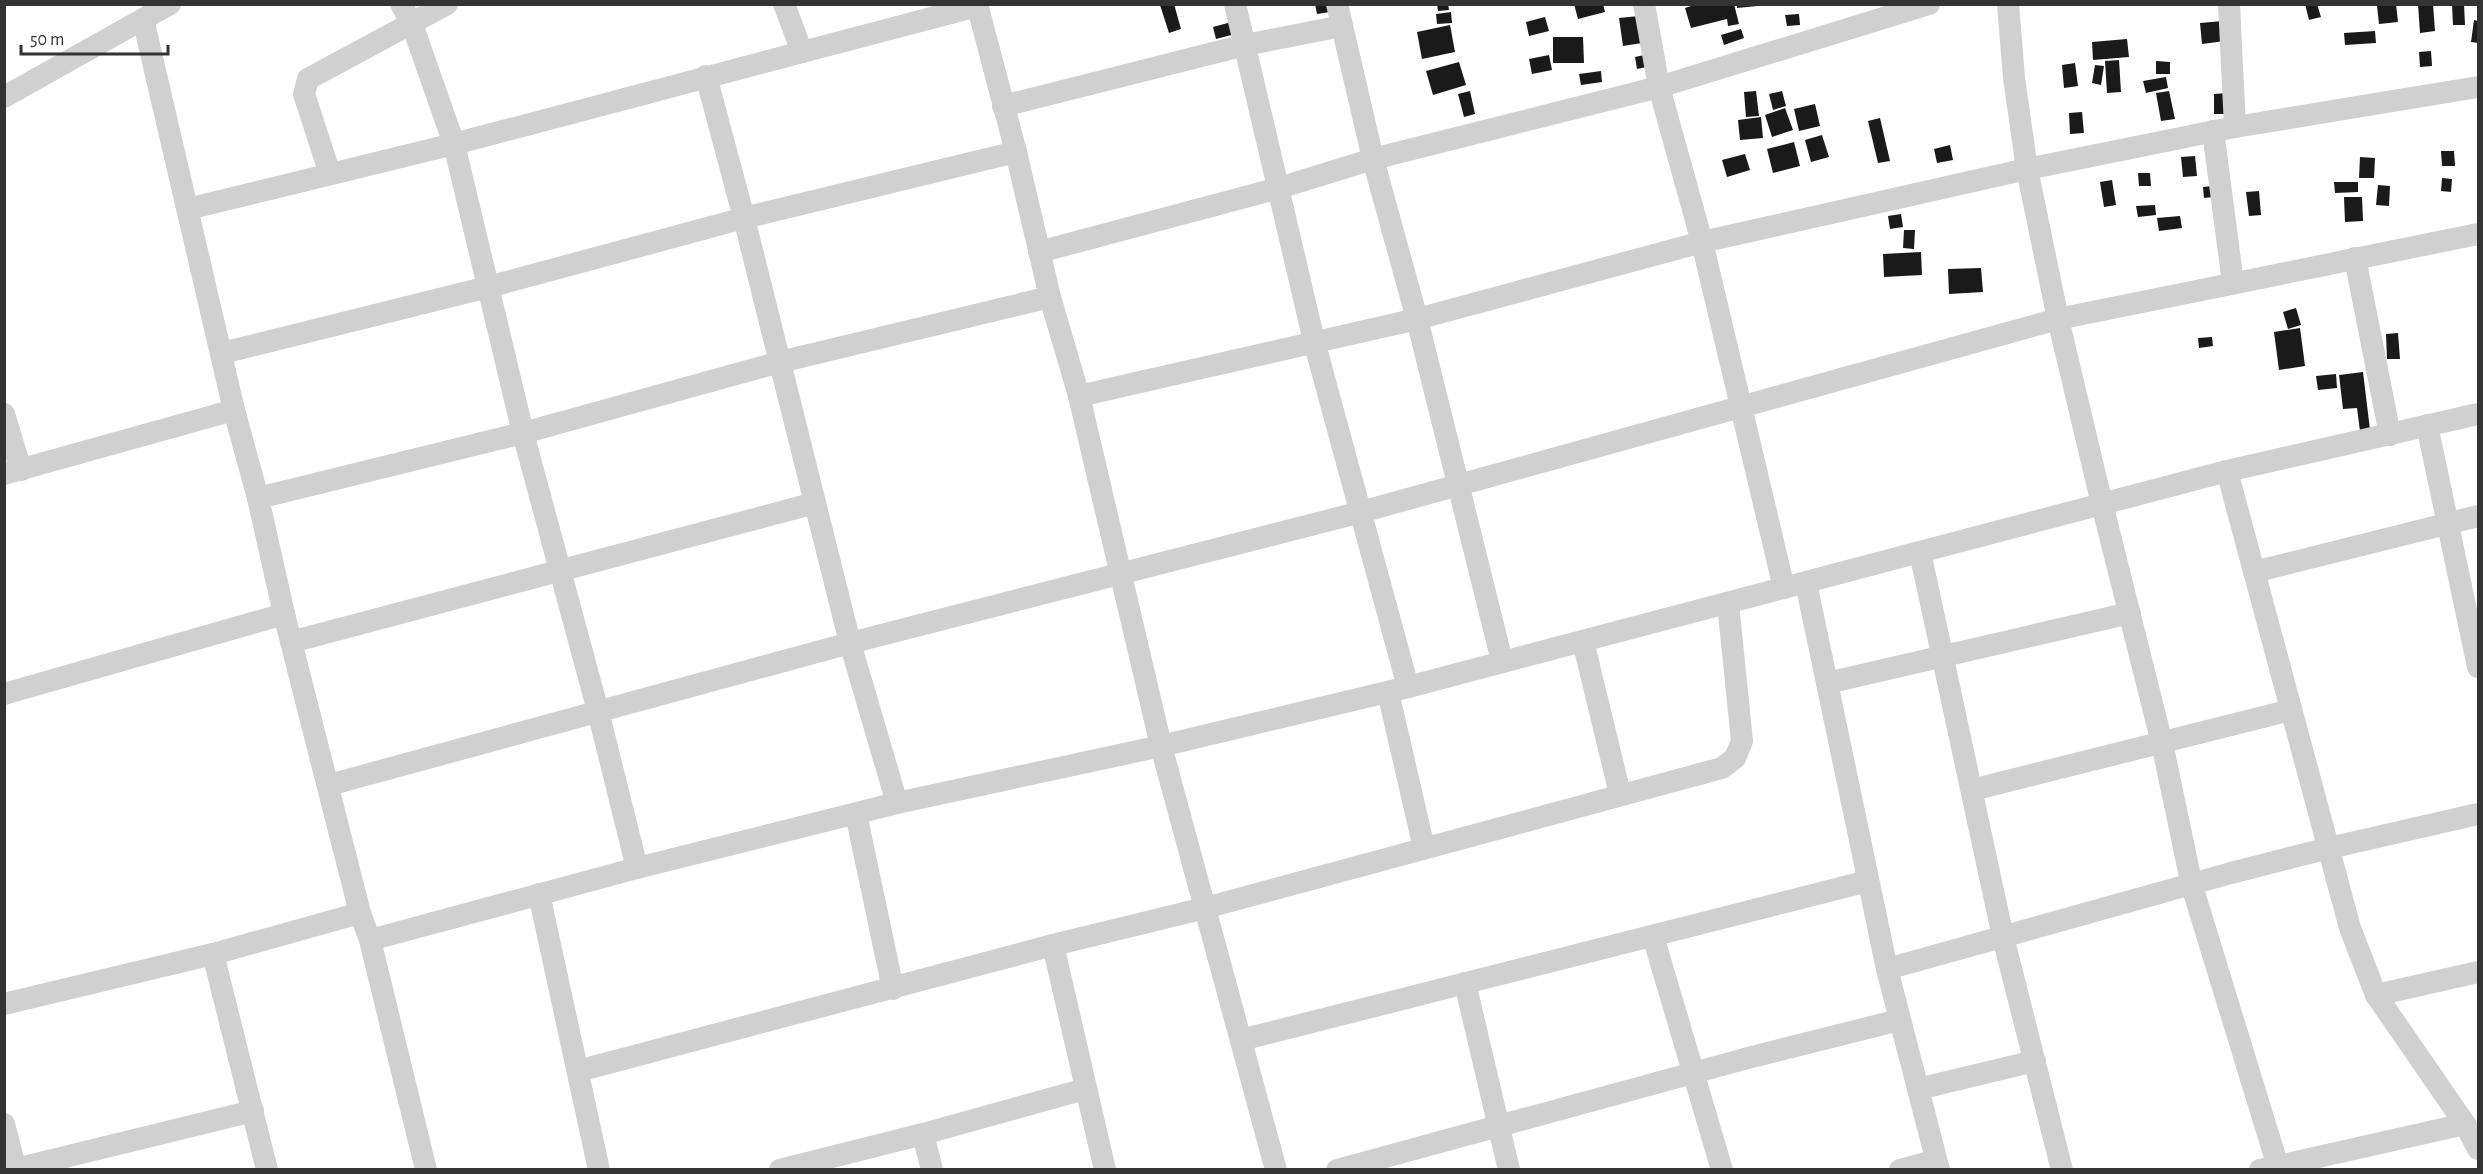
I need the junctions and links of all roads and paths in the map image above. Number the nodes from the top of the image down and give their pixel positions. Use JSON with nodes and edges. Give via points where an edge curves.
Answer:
{"nodes":[{"id":1,"x":170,"y":4,"type":"edge"},
{"id":2,"x":401,"y":4,"type":"edge"},
{"id":3,"x":447,"y":4,"type":"edge"},
{"id":4,"x":784,"y":4,"type":"edge"},
{"id":5,"x":1235,"y":4,"type":"edge"},
{"id":6,"x":1644,"y":4,"type":"edge"},
{"id":7,"x":1929,"y":4,"type":"edge"},
{"id":8,"x":2008,"y":4,"type":"edge"},
{"id":9,"x":2229,"y":4,"type":"edge"},
{"id":10,"x":977,"y":5,"type":"edge"},
{"id":11,"x":1339,"y":15,"type":"edge"},
{"id":12,"x":143,"y":19,"type":"junction"},
{"id":13,"x":412,"y":24,"type":"junction"},
{"id":14,"x":1245,"y":45,"type":"junction"},
{"id":15,"x":802,"y":52,"type":"junction"},
{"id":16,"x":706,"y":76,"type":"junction"},
{"id":17,"x":1659,"y":87,"type":"junction"},
{"id":18,"x":2478,"y":87,"type":"edge"},
{"id":19,"x":4,"y":97,"type":"edge"},
{"id":20,"x":1004,"y":106,"type":"junction"},
{"id":21,"x":2235,"y":127,"type":"junction"},
{"id":22,"x":2213,"y":132,"type":"junction"},
{"id":23,"x":454,"y":144,"type":"junction"},
{"id":24,"x":1016,"y":152,"type":"junction"},
{"id":25,"x":1373,"y":159,"type":"junction"},
{"id":26,"x":2027,"y":169,"type":"junction"},
{"id":27,"x":330,"y":174,"type":"junction"},
{"id":28,"x":1279,"y":188,"type":"junction"},
{"id":29,"x":188,"y":209,"type":"junction"},
{"id":30,"x":744,"y":218,"type":"junction"},
{"id":31,"x":2478,"y":234,"type":"edge"},
{"id":32,"x":1702,"y":242,"type":"junction"},
{"id":33,"x":1039,"y":252,"type":"junction"},
{"id":34,"x":2355,"y":258,"type":"junction"},
{"id":35,"x":2233,"y":283,"type":"junction"},
{"id":36,"x":488,"y":287,"type":"junction"},
{"id":37,"x":1050,"y":297,"type":"junction"},
{"id":38,"x":1417,"y":318,"type":"junction"},
{"id":39,"x":2058,"y":319,"type":"junction"},
{"id":40,"x":1314,"y":341,"type":"junction"},
{"id":41,"x":222,"y":352,"type":"junction"},
{"id":42,"x":780,"y":362,"type":"junction"},
{"id":43,"x":1079,"y":396,"type":"junction"},
{"id":44,"x":1739,"y":406,"type":"junction"},
{"id":45,"x":234,"y":410,"type":"junction"},
{"id":46,"x":4,"y":414,"type":"edge"},
{"id":47,"x":2478,"y":414,"type":"edge"},
{"id":48,"x":2427,"y":425,"type":"junction"},
{"id":49,"x":523,"y":433,"type":"junction"},
{"id":50,"x":2390,"y":435,"type":"junction"},
{"id":51,"x":2227,"y":471,"type":"junction"},
{"id":52,"x":13,"y":472,"type":"edge"},
{"id":53,"x":1459,"y":484,"type":"junction"},
{"id":54,"x":258,"y":498,"type":"junction"},
{"id":55,"x":815,"y":503,"type":"junction"},
{"id":56,"x":2102,"y":504,"type":"junction"},
{"id":57,"x":1361,"y":512,"type":"junction"},
{"id":58,"x":2478,"y":516,"type":"edge"},
{"id":59,"x":2448,"y":524,"type":"junction"},
{"id":60,"x":1920,"y":552,"type":"junction"},
{"id":61,"x":559,"y":570,"type":"junction"},
{"id":62,"x":2254,"y":572,"type":"junction"},
{"id":63,"x":1122,"y":573,"type":"junction"},
{"id":64,"x":1795,"y":586,"type":"junction"},
{"id":65,"x":1728,"y":604,"type":"junction"},
{"id":66,"x":2130,"y":613,"type":"junction"},
{"id":67,"x":284,"y":615,"type":"junction"},
{"id":68,"x":1583,"y":641,"type":"junction"},
{"id":69,"x":291,"y":642,"type":"junction"},
{"id":70,"x":850,"y":643,"type":"junction"},
{"id":71,"x":1944,"y":656,"type":"junction"},
{"id":72,"x":1502,"y":661,"type":"junction"},
{"id":73,"x":2478,"y":667,"type":"edge"},
{"id":74,"x":1827,"y":683,"type":"junction"},
{"id":75,"x":1398,"y":690,"type":"junction"},
{"id":76,"x":4,"y":694,"type":"edge"},
{"id":77,"x":2291,"y":710,"type":"junction"},
{"id":78,"x":598,"y":711,"type":"junction"},
{"id":79,"x":2163,"y":743,"type":"junction"},
{"id":80,"x":1161,"y":746,"type":"junction"},
{"id":81,"x":329,"y":785,"type":"junction"},
{"id":82,"x":1972,"y":790,"type":"junction"},
{"id":83,"x":1620,"y":794,"type":"junction"},
{"id":84,"x":897,"y":803,"type":"junction"},
{"id":85,"x":856,"y":814,"type":"junction"},
{"id":86,"x":2478,"y":814,"type":"edge"},
{"id":87,"x":1424,"y":848,"type":"junction"},
{"id":88,"x":2328,"y":848,"type":"junction"},
{"id":89,"x":637,"y":868,"type":"junction"},
{"id":90,"x":1868,"y":881,"type":"junction"},
{"id":91,"x":2192,"y":886,"type":"junction"},
{"id":92,"x":539,"y":894,"type":"junction"},
{"id":93,"x":1205,"y":908,"type":"junction"},
{"id":94,"x":360,"y":913,"type":"junction"},
{"id":95,"x":1653,"y":936,"type":"junction"},
{"id":96,"x":2003,"y":937,"type":"junction"},
{"id":97,"x":370,"y":940,"type":"junction"},
{"id":98,"x":1053,"y":945,"type":"junction"},
{"id":99,"x":213,"y":954,"type":"junction"},
{"id":100,"x":1887,"y":969,"type":"junction"},
{"id":101,"x":2478,"y":972,"type":"edge"},
{"id":102,"x":1465,"y":983,"type":"junction"},
{"id":103,"x":893,"y":989,"type":"junction"},
{"id":104,"x":2376,"y":996,"type":"junction"},
{"id":105,"x":4,"y":1004,"type":"edge"},
{"id":106,"x":1899,"y":1020,"type":"junction"},
{"id":107,"x":1241,"y":1040,"type":"junction"},
{"id":108,"x":2035,"y":1061,"type":"junction"},
{"id":109,"x":578,"y":1071,"type":"junction"},
{"id":110,"x":1693,"y":1074,"type":"junction"},
{"id":111,"x":1085,"y":1089,"type":"junction"},
{"id":112,"x":1918,"y":1089,"type":"junction"},
{"id":113,"x":253,"y":1111,"type":"junction"},
{"id":114,"x":4,"y":1124,"type":"edge"},
{"id":115,"x":2465,"y":1124,"type":"junction"},
{"id":116,"x":1499,"y":1127,"type":"junction"},
{"id":117,"x":923,"y":1134,"type":"junction"},
{"id":118,"x":2478,"y":1149,"type":"edge"},
{"id":119,"x":1938,"y":1165,"type":"edge"},
{"id":120,"x":2272,"y":1168,"type":"edge"},
{"id":121,"x":16,"y":1169,"type":"edge"},
{"id":122,"x":267,"y":1170,"type":"edge"},
{"id":123,"x":426,"y":1170,"type":"edge"},
{"id":124,"x":599,"y":1170,"type":"edge"},
{"id":125,"x":780,"y":1170,"type":"edge"},
{"id":126,"x":932,"y":1170,"type":"edge"},
{"id":127,"x":1105,"y":1170,"type":"edge"},
{"id":128,"x":1276,"y":1170,"type":"edge"},
{"id":129,"x":1337,"y":1170,"type":"edge"},
{"id":130,"x":1509,"y":1170,"type":"edge"},
{"id":131,"x":1722,"y":1170,"type":"edge"},
{"id":132,"x":1900,"y":1170,"type":"edge"},
{"id":133,"x":2062,"y":1170,"type":"edge"}],
"edges":[{"from":1,"to":12,"type":"street"},
{"from":2,"to":13,"type":"street"},
{"from":3,"to":13,"type":"street"},
{"from":4,"to":15,"type":"street"},
{"from":5,"to":14,"type":"street"},
{"from":6,"to":17,"type":"street"},
{"from":7,"to":17,"type":"street"},
{"from":8,"to":26,"type":"street"},
{"from":9,"to":21,"type":"street"},
{"from":10,"to":15,"type":"street"},
{"from":10,"to":20,"type":"street"},
{"from":11,"to":14,"type":"street"},
{"from":11,"to":25,"type":"street"},
{"from":12,"to":19,"type":"street"},
{"from":12,"to":29,"type":"street"},
{"from":13,"to":23,"type":"street"},
{"from":13,"to":27,"type":"street","via":[[308,79],[304,94]]},
{"from":14,"to":20,"type":"street"},
{"from":14,"to":28,"type":"street"},
{"from":15,"to":16,"type":"street"},
{"from":16,"to":23,"type":"street"},
{"from":16,"to":30,"type":"street"},
{"from":17,"to":25,"type":"street"},
{"from":17,"to":32,"type":"street"},
{"from":18,"to":21,"type":"street"},
{"from":20,"to":24,"type":"street"},
{"from":21,"to":22,"type":"street"},
{"from":22,"to":26,"type":"street"},
{"from":22,"to":35,"type":"street"},
{"from":23,"to":27,"type":"street"},
{"from":23,"to":36,"type":"street"},
{"from":24,"to":30,"type":"street"},
{"from":24,"to":33,"type":"street"},
{"from":25,"to":28,"type":"street"},
{"from":25,"to":38,"type":"street"},
{"from":26,"to":32,"type":"street"},
{"from":26,"to":39,"type":"street"},
{"from":27,"to":29,"type":"street"},
{"from":28,"to":33,"type":"street"},
{"from":28,"to":40,"type":"street"},
{"from":29,"to":41,"type":"street"},
{"from":30,"to":36,"type":"street"},
{"from":30,"to":42,"type":"street"},
{"from":31,"to":34,"type":"street"},
{"from":32,"to":38,"type":"street"},
{"from":32,"to":44,"type":"street"},
{"from":33,"to":37,"type":"street"},
{"from":34,"to":35,"type":"street"},
{"from":34,"to":50,"type":"street"},
{"from":35,"to":39,"type":"street"},
{"from":36,"to":41,"type":"street"},
{"from":36,"to":49,"type":"street"},
{"from":37,"to":42,"type":"street"},
{"from":37,"to":43,"type":"street"},
{"from":38,"to":40,"type":"street"},
{"from":38,"to":53,"type":"street"},
{"from":39,"to":44,"type":"street"},
{"from":39,"to":56,"type":"street"},
{"from":40,"to":43,"type":"street"},
{"from":40,"to":57,"type":"street"},
{"from":41,"to":45,"type":"street"},
{"from":42,"to":49,"type":"street"},
{"from":42,"to":55,"type":"street"},
{"from":43,"to":63,"type":"street"},
{"from":44,"to":53,"type":"street"},
{"from":44,"to":64,"type":"street"},
{"from":45,"to":52,"type":"street"},
{"from":45,"to":54,"type":"street"},
{"from":46,"to":52,"type":"street"},
{"from":47,"to":48,"type":"street"},
{"from":48,"to":50,"type":"street"},
{"from":48,"to":59,"type":"street"},
{"from":49,"to":54,"type":"street"},
{"from":49,"to":61,"type":"street"},
{"from":50,"to":51,"type":"street"},
{"from":51,"to":56,"type":"street"},
{"from":51,"to":62,"type":"street"},
{"from":53,"to":57,"type":"street"},
{"from":53,"to":72,"type":"street"},
{"from":54,"to":67,"type":"street"},
{"from":55,"to":61,"type":"street"},
{"from":55,"to":70,"type":"street"},
{"from":56,"to":60,"type":"street"},
{"from":56,"to":66,"type":"street"},
{"from":57,"to":63,"type":"street"},
{"from":57,"to":75,"type":"street"},
{"from":58,"to":59,"type":"street"},
{"from":59,"to":62,"type":"street"},
{"from":59,"to":73,"type":"street"},
{"from":60,"to":64,"type":"street"},
{"from":60,"to":71,"type":"street"},
{"from":61,"to":69,"type":"street"},
{"from":61,"to":78,"type":"street"},
{"from":62,"to":77,"type":"street"},
{"from":63,"to":70,"type":"street"},
{"from":63,"to":80,"type":"street"},
{"from":64,"to":65,"type":"street"},
{"from":64,"to":74,"type":"street"},
{"from":65,"to":68,"type":"street"},
{"from":65,"to":83,"type":"street","via":[[1742,741],[1735,758],[1722,768]]},
{"from":66,"to":71,"type":"street"},
{"from":66,"to":79,"type":"street"},
{"from":67,"to":69,"type":"street"},
{"from":67,"to":76,"type":"street"},
{"from":68,"to":72,"type":"street"},
{"from":68,"to":83,"type":"street"},
{"from":69,"to":81,"type":"street"},
{"from":70,"to":78,"type":"street"},
{"from":70,"to":84,"type":"street"},
{"from":71,"to":74,"type":"street"},
{"from":71,"to":82,"type":"street"},
{"from":72,"to":75,"type":"street"},
{"from":74,"to":90,"type":"street"},
{"from":75,"to":80,"type":"street"},
{"from":75,"to":87,"type":"street"},
{"from":77,"to":79,"type":"street"},
{"from":77,"to":88,"type":"street"},
{"from":78,"to":81,"type":"street"},
{"from":78,"to":89,"type":"street"},
{"from":79,"to":82,"type":"street"},
{"from":79,"to":91,"type":"street"},
{"from":80,"to":84,"type":"street"},
{"from":80,"to":93,"type":"street"},
{"from":81,"to":94,"type":"street"},
{"from":82,"to":96,"type":"street"},
{"from":83,"to":87,"type":"street"},
{"from":84,"to":85,"type":"street"},
{"from":85,"to":89,"type":"street"},
{"from":85,"to":103,"type":"street"},
{"from":86,"to":88,"type":"street"},
{"from":87,"to":93,"type":"street"},
{"from":88,"to":91,"type":"street"},
{"from":88,"to":104,"type":"street","via":[[2350,928]]},
{"from":89,"to":92,"type":"street"},
{"from":90,"to":95,"type":"street"},
{"from":90,"to":100,"type":"street"},
{"from":91,"to":96,"type":"street"},
{"from":91,"to":120,"type":"street"},
{"from":92,"to":97,"type":"street"},
{"from":92,"to":109,"type":"street"},
{"from":93,"to":98,"type":"street"},
{"from":93,"to":107,"type":"street"},
{"from":94,"to":97,"type":"street"},
{"from":94,"to":99,"type":"street"},
{"from":95,"to":102,"type":"street"},
{"from":95,"to":110,"type":"street"},
{"from":96,"to":100,"type":"street"},
{"from":96,"to":108,"type":"street"},
{"from":97,"to":123,"type":"street"},
{"from":98,"to":103,"type":"street"},
{"from":98,"to":111,"type":"street"},
{"from":99,"to":105,"type":"street"},
{"from":99,"to":113,"type":"street"},
{"from":100,"to":106,"type":"street"},
{"from":101,"to":104,"type":"street"},
{"from":102,"to":107,"type":"street"},
{"from":102,"to":116,"type":"street"},
{"from":103,"to":109,"type":"street"},
{"from":104,"to":115,"type":"street"},
{"from":106,"to":110,"type":"street"},
{"from":106,"to":112,"type":"street"},
{"from":107,"to":128,"type":"street"},
{"from":108,"to":112,"type":"street"},
{"from":108,"to":133,"type":"street"},
{"from":109,"to":124,"type":"street"},
{"from":110,"to":116,"type":"street"},
{"from":110,"to":131,"type":"street"},
{"from":111,"to":117,"type":"street"},
{"from":111,"to":127,"type":"street"},
{"from":112,"to":119,"type":"street"},
{"from":113,"to":121,"type":"street"},
{"from":113,"to":122,"type":"street"},
{"from":114,"to":121,"type":"street"},
{"from":115,"to":118,"type":"street"},
{"from":115,"to":120,"type":"street"},
{"from":116,"to":129,"type":"street"},
{"from":116,"to":130,"type":"street"},
{"from":117,"to":125,"type":"street"},
{"from":117,"to":126,"type":"street"},
{"from":119,"to":132,"type":"street"}]}
